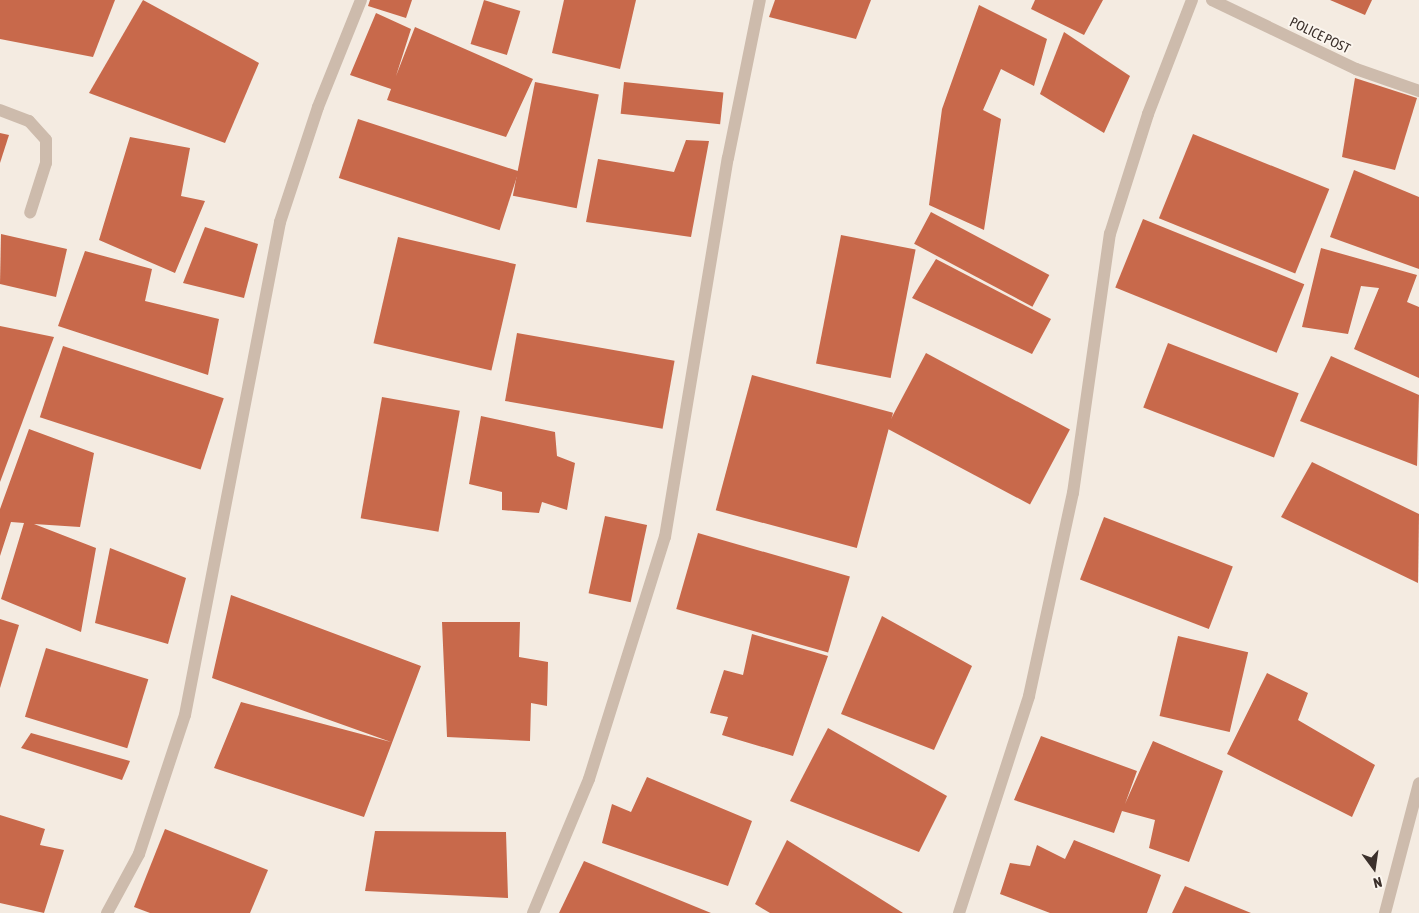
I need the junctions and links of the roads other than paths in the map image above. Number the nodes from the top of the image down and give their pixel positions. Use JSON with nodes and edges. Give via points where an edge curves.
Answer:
{"nodes":[{"id":1,"x":361,"y":0,"type":"edge"},
{"id":2,"x":760,"y":0,"type":"edge"},
{"id":3,"x":1192,"y":0,"type":"edge"},
{"id":4,"x":1212,"y":0,"type":"edge"},
{"id":5,"x":1419,"y":91,"type":"edge"},
{"id":6,"x":0,"y":110,"type":"edge"},
{"id":7,"x":30,"y":213,"type":"dead end"},
{"id":8,"x":1419,"y":782,"type":"edge"},
{"id":9,"x":107,"y":913,"type":"edge"},
{"id":10,"x":532,"y":913,"type":"edge"},
{"id":11,"x":959,"y":913,"type":"edge"},
{"id":12,"x":1385,"y":913,"type":"edge"}],
"edges":[{"from":1,"to":9,"type":"street","via":[[318,107],[280,222],[184,715],[139,854]]},
{"from":2,"to":10,"type":"street","via":[[728,158],[665,537],[589,779]]},
{"from":3,"to":11,"type":"street","via":[[1148,114],[1110,234],[1073,493],[1029,696]]},
{"from":4,"to":5,"type":"street","name":"POLICE POST","via":[[1356,69]]},
{"from":6,"to":7,"type":"street","via":[[29,120],[46,140],[46,163]]},
{"from":8,"to":12,"type":"street"}]}
